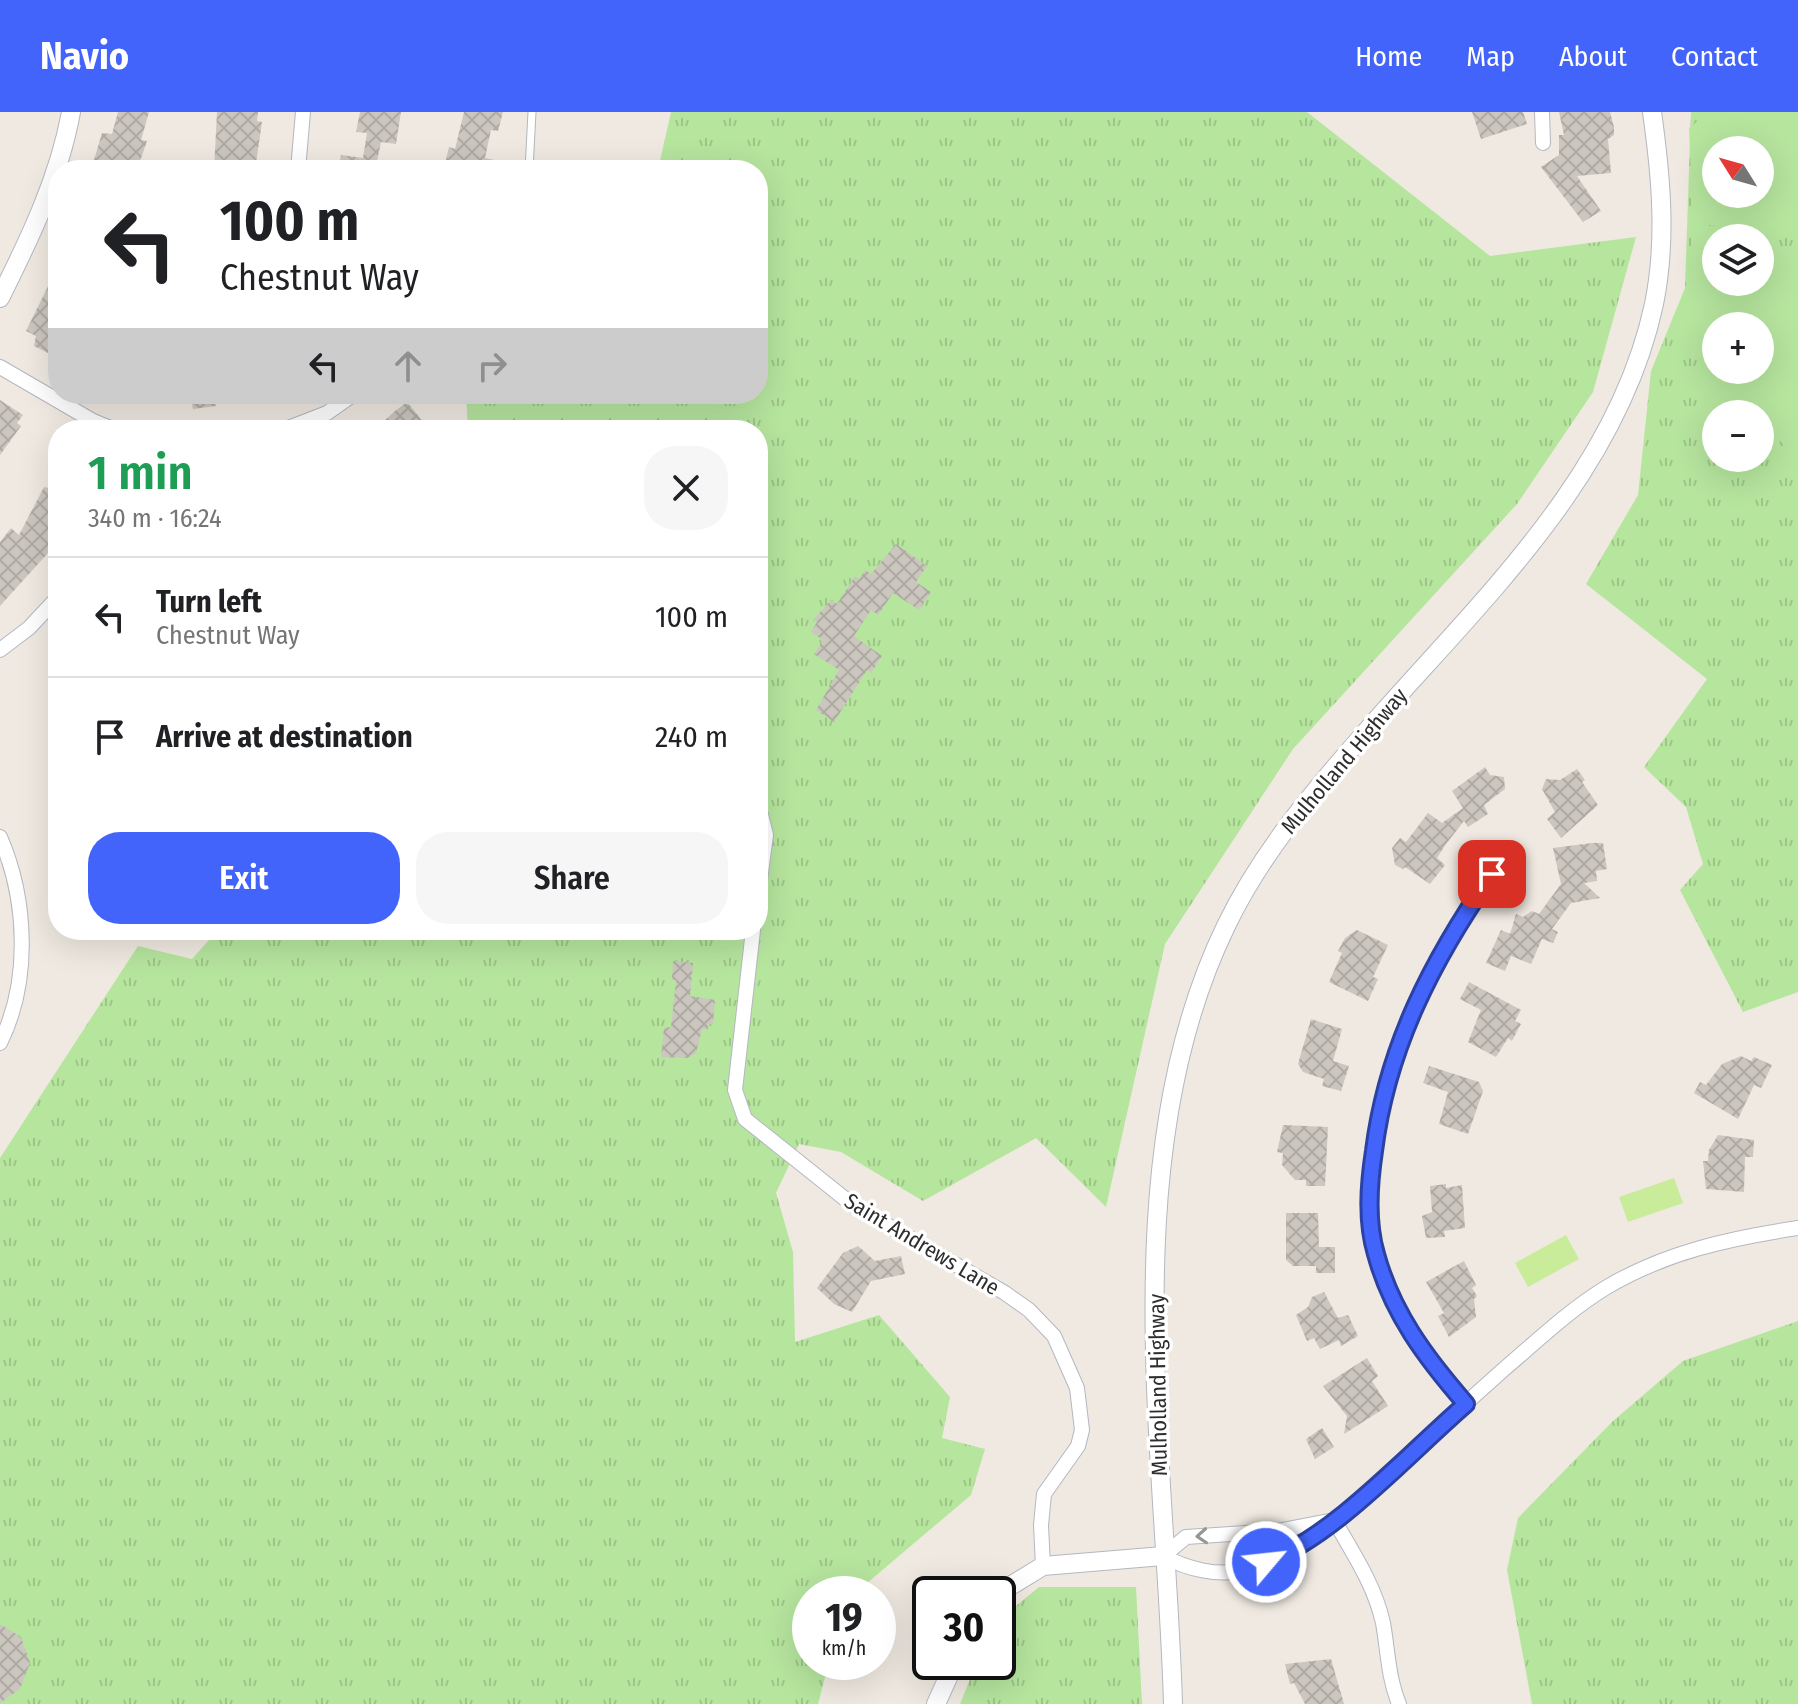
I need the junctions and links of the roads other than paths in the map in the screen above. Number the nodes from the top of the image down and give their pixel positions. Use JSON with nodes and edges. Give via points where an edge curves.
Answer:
{"nodes":[{"id":1,"x":71,"y":112,"type":"edge"},
{"id":2,"x":303,"y":112,"type":"edge"},
{"id":3,"x":532,"y":112,"type":"edge"},
{"id":4,"x":1542,"y":112,"type":"edge"},
{"id":5,"x":1652,"y":112,"type":"edge"},
{"id":6,"x":1543,"y":143,"type":"dead end"},
{"id":7,"x":61,"y":160,"type":"edge"},
{"id":8,"x":299,"y":160,"type":"edge"},
{"id":9,"x":530,"y":160,"type":"edge"},
{"id":10,"x":48,"y":192,"type":"edge"},
{"id":11,"x":0,"y":298,"type":"edge"},
{"id":12,"x":0,"y":367,"type":"edge"},
{"id":13,"x":48,"y":395,"type":"edge"},
{"id":14,"x":64,"y":404,"type":"edge"},
{"id":15,"x":340,"y":404,"type":"edge"},
{"id":16,"x":91,"y":420,"type":"edge"},
{"id":17,"x":309,"y":420,"type":"edge"},
{"id":18,"x":48,"y":608,"type":"edge"},
{"id":19,"x":0,"y":650,"type":"edge"},
{"id":20,"x":0,"y":837,"type":"edge"},
{"id":21,"x":1492,"y":874,"type":"dead end"},
{"id":22,"x":752,"y":940,"type":"edge"},
{"id":23,"x":0,"y":1043,"type":"edge"},
{"id":24,"x":1798,"y":1228,"type":"edge"},
{"id":25,"x":1466,"y":1404,"type":"junction"},
{"id":26,"x":1334,"y":1520,"type":"junction"},
{"id":27,"x":1247,"y":1533,"type":"junction"},
{"id":28,"x":1163,"y":1556,"type":"junction"},
{"id":29,"x":1043,"y":1566,"type":"junction"},
{"id":30,"x":1248,"y":1568,"type":"junction"},
{"id":31,"x":1016,"y":1582,"type":"edge"},
{"id":32,"x":947,"y":1680,"type":"edge"},
{"id":33,"x":936,"y":1704,"type":"edge"},
{"id":34,"x":1173,"y":1704,"type":"edge"},
{"id":35,"x":1399,"y":1704,"type":"edge"}],
"edges":[{"from":1,"to":7,"type":"main road"},
{"from":2,"to":8,"type":"street"},
{"from":3,"to":9,"type":"lane"},
{"from":4,"to":6,"type":"street"},
{"from":5,"to":28,"type":"main road","name":"Mulholland Highway","via":[[1662,195],[1654,302],[1629,383],[1591,460],[1546,524],[1293,818],[1226,925],[1198,995],[1170,1113],[1159,1226],[1155,1368]]},
{"from":10,"to":11,"type":"main road"},
{"from":12,"to":13,"type":"street"},
{"from":14,"to":16,"type":"street"},
{"from":15,"to":17,"type":"street"},
{"from":18,"to":19,"type":"street"},
{"from":20,"to":23,"type":"street","via":[[21,912],[21,966]]},
{"from":21,"to":25,"type":"street","via":[[1442,951],[1407,1021],[1383,1093],[1369,1210],[1374,1250],[1387,1287],[1426,1358]]},
{"from":22,"to":29,"type":"street","name":"Saint Andrews Lane","via":[[735,1090],[745,1119],[854,1206],[1005,1293],[1054,1336],[1077,1388],[1082,1430],[1078,1446],[1044,1494]]},
{"from":24,"to":25,"type":"street","via":[[1738,1237],[1651,1263],[1555,1323]]},
{"from":25,"to":26,"type":"street"},
{"from":26,"to":27,"type":"street"},
{"from":26,"to":30,"type":"street","via":[[1284,1555]]},
{"from":26,"to":35,"type":"street","via":[[1373,1595]]},
{"from":27,"to":28,"type":"street","one_way":true,"via":[[1186,1537]]},
{"from":27,"to":30,"type":"street"},
{"from":28,"to":29,"type":"main road"},
{"from":28,"to":30,"type":"street","via":[[1188,1570]]},
{"from":28,"to":34,"type":"main road","name":"Mulholland Highway"},
{"from":29,"to":31,"type":"main road"},
{"from":32,"to":33,"type":"main road"}]}
